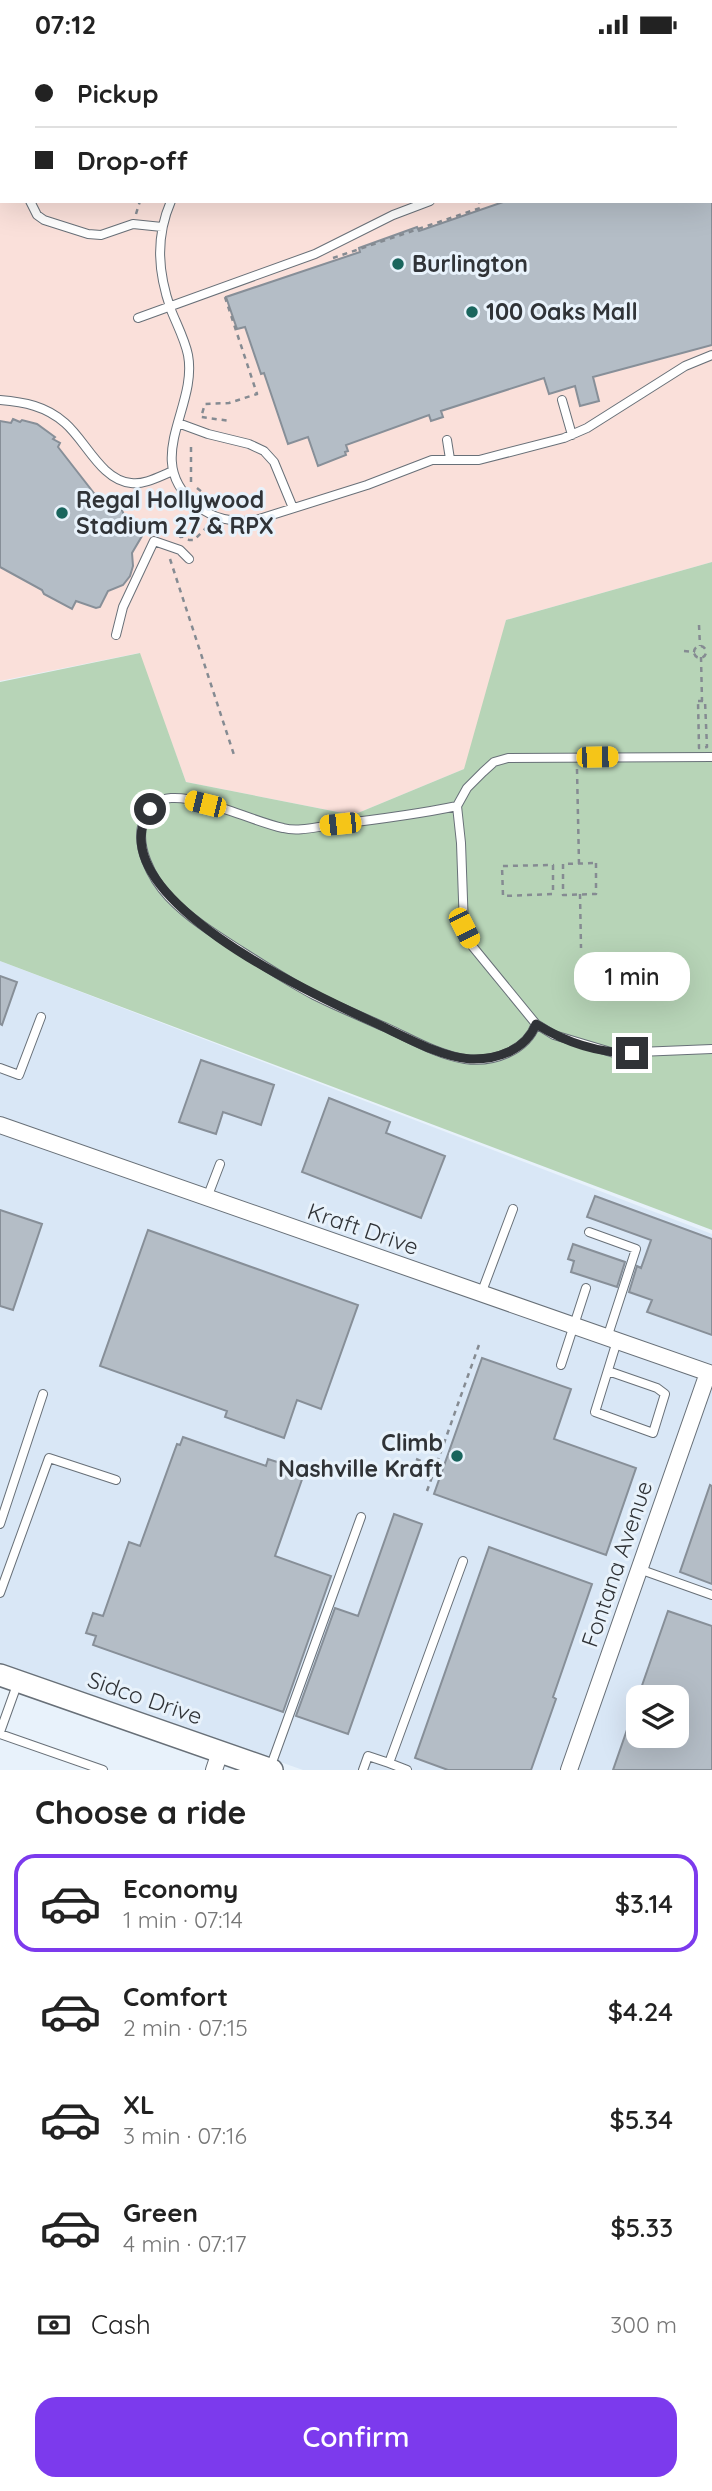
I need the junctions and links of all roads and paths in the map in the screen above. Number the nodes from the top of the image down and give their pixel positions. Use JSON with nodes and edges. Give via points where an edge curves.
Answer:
{"nodes":[{"id":1,"x":31,"y":203,"type":"edge"},
{"id":2,"x":170,"y":203,"type":"edge"},
{"id":3,"x":425,"y":203,"type":"edge"},
{"id":4,"x":480,"y":203,"type":"edge"},
{"id":5,"x":162,"y":227,"type":"junction"},
{"id":6,"x":322,"y":262,"type":"dead end"},
{"id":7,"x":230,"y":294,"type":"dead end"},
{"id":8,"x":170,"y":306,"type":"junction"},
{"id":9,"x":138,"y":318,"type":"dead end"},
{"id":10,"x":712,"y":355,"type":"edge"},
{"id":11,"x":0,"y":400,"type":"edge"},
{"id":12,"x":562,"y":400,"type":"dead end"},
{"id":13,"x":230,"y":421,"type":"dead end"},
{"id":14,"x":178,"y":423,"type":"junction"},
{"id":15,"x":572,"y":435,"type":"junction"},
{"id":16,"x":447,"y":440,"type":"dead end"},
{"id":17,"x":191,"y":443,"type":"dead end"},
{"id":18,"x":450,"y":459,"type":"junction"},
{"id":19,"x":173,"y":471,"type":"junction"},
{"id":20,"x":223,"y":506,"type":"dead end"},
{"id":21,"x":293,"y":508,"type":"junction"},
{"id":22,"x":212,"y":521,"type":"dead end"},
{"id":23,"x":175,"y":547,"type":"junction"},
{"id":24,"x":170,"y":559,"type":"dead end"},
{"id":25,"x":189,"y":559,"type":"dead end"},
{"id":26,"x":699,"y":625,"type":"dead end"},
{"id":27,"x":116,"y":635,"type":"dead end"},
{"id":28,"x":700,"y":646,"type":"junction"},
{"id":29,"x":712,"y":651,"type":"edge"},
{"id":30,"x":684,"y":652,"type":"dead end"},
{"id":31,"x":695,"y":652,"type":"junction"},
{"id":32,"x":706,"y":652,"type":"junction"},
{"id":33,"x":701,"y":657,"type":"junction"},
{"id":34,"x":702,"y":701,"type":"junction"},
{"id":35,"x":577,"y":757,"type":"junction"},
{"id":36,"x":712,"y":757,"type":"edge"},
{"id":37,"x":235,"y":758,"type":"dead end"},
{"id":38,"x":457,"y":806,"type":"junction"},
{"id":39,"x":579,"y":864,"type":"junction"},
{"id":40,"x":553,"y":880,"type":"junction"},
{"id":41,"x":563,"y":880,"type":"junction"},
{"id":42,"x":580,"y":894,"type":"junction"},
{"id":43,"x":581,"y":948,"type":"dead end"},
{"id":44,"x":41,"y":1017,"type":"dead end"},
{"id":45,"x":536,"y":1024,"type":"junction"},
{"id":46,"x":712,"y":1049,"type":"edge"},
{"id":47,"x":0,"y":1068,"type":"edge"},
{"id":48,"x":0,"y":1125,"type":"edge"},
{"id":49,"x":219,"y":1164,"type":"dead end"},
{"id":50,"x":207,"y":1198,"type":"junction"},
{"id":51,"x":513,"y":1209,"type":"dead end"},
{"id":52,"x":589,"y":1232,"type":"dead end"},
{"id":53,"x":586,"y":1288,"type":"dead end"},
{"id":54,"x":481,"y":1294,"type":"junction"},
{"id":55,"x":574,"y":1326,"type":"junction"},
{"id":56,"x":612,"y":1339,"type":"junction"},
{"id":57,"x":480,"y":1342,"type":"dead end"},
{"id":58,"x":561,"y":1365,"type":"dead end"},
{"id":59,"x":608,"y":1371,"type":"junction"},
{"id":60,"x":710,"y":1373,"type":"edge"},
{"id":61,"x":43,"y":1394,"type":"dead end"},
{"id":62,"x":416,"y":1459,"type":"dead end"},
{"id":63,"x":436,"y":1467,"type":"junction"},
{"id":64,"x":116,"y":1480,"type":"dead end"},
{"id":65,"x":427,"y":1491,"type":"dead end"},
{"id":66,"x":2,"y":1509,"type":"edge"},
{"id":67,"x":361,"y":1517,"type":"dead end"},
{"id":68,"x":0,"y":1524,"type":"edge"},
{"id":69,"x":463,"y":1561,"type":"dead end"},
{"id":70,"x":639,"y":1569,"type":"junction"},
{"id":71,"x":0,"y":1593,"type":"edge"},
{"id":72,"x":712,"y":1595,"type":"edge"},
{"id":73,"x":9,"y":1679,"type":"edge"},
{"id":74,"x":0,"y":1733,"type":"edge"},
{"id":75,"x":217,"y":1761,"type":"edge"},
{"id":76,"x":389,"y":1763,"type":"junction"},
{"id":77,"x":103,"y":1770,"type":"edge"},
{"id":78,"x":271,"y":1770,"type":"edge"},
{"id":79,"x":363,"y":1770,"type":"edge"},
{"id":80,"x":407,"y":1770,"type":"edge"},
{"id":81,"x":569,"y":1770,"type":"edge"}],
"edges":[{"from":1,"to":5,"type":"lane","via":[[44,220],[88,234],[101,235],[133,224]]},
{"from":2,"to":5,"type":"lane"},
{"from":3,"to":8,"type":"lane","via":[[315,254]]},
{"from":4,"to":6,"type":"path","via":[[480,208]]},
{"from":5,"to":8,"type":"lane","via":[[160,266]]},
{"from":7,"to":13,"type":"path","via":[[224,297],[257,394],[229,403],[205,404],[201,417]]},
{"from":8,"to":9,"type":"lane"},
{"from":8,"to":14,"type":"lane","via":[[189,366]]},
{"from":10,"to":15,"type":"lane","via":[[685,366]]},
{"from":11,"to":19,"type":"lane","via":[[34,404],[60,419],[105,470],[122,481],[141,483]]},
{"from":12,"to":15,"type":"lane"},
{"from":14,"to":19,"type":"lane","via":[[171,450]]},
{"from":14,"to":21,"type":"lane","via":[[264,451],[274,462]]},
{"from":15,"to":18,"type":"lane","via":[[479,460]]},
{"from":16,"to":18,"type":"lane"},
{"from":17,"to":20,"type":"path","via":[[191,483]]},
{"from":18,"to":21,"type":"lane","via":[[432,460]]},
{"from":19,"to":21,"type":"lane","via":[[190,500],[220,518],[249,521]]},
{"from":22,"to":23,"type":"path","via":[[194,540],[181,536]]},
{"from":23,"to":25,"type":"lane"},
{"from":23,"to":27,"type":"lane","via":[[154,541],[122,607]]},
{"from":24,"to":37,"type":"path"},
{"from":26,"to":28,"type":"path"},
{"from":28,"to":31,"type":"path"},
{"from":28,"to":32,"type":"path"},
{"from":29,"to":32,"type":"path"},
{"from":30,"to":31,"type":"path"},
{"from":31,"to":33,"type":"path"},
{"from":32,"to":33,"type":"path"},
{"from":33,"to":34,"type":"path"},
{"from":34,"to":34,"type":"path","via":[[698,701],[699,748],[706,747]]},
{"from":35,"to":36,"type":"lane"},
{"from":35,"to":38,"type":"lane","via":[[494,762],[467,788]]},
{"from":35,"to":39,"type":"path"},
{"from":38,"to":45,"type":"lane","via":[[464,928],[473,947]]},
{"from":38,"to":45,"type":"lane","via":[[410,816],[285,829],[218,807],[169,798],[150,809],[142,838],[158,883],[184,911],[314,994],[432,1048],[467,1059],[511,1051],[529,1037]]},
{"from":39,"to":41,"type":"path","via":[[562,864]]},
{"from":39,"to":42,"type":"path","via":[[596,863],[596,894]]},
{"from":40,"to":40,"type":"path","via":[[552,865],[502,866],[503,896],[553,894]]},
{"from":40,"to":41,"type":"path"},
{"from":41,"to":42,"type":"path","via":[[563,895]]},
{"from":42,"to":43,"type":"path"},
{"from":44,"to":47,"type":"lane","via":[[19,1075]]},
{"from":45,"to":46,"type":"lane","via":[[554,1035],[614,1053]]},
{"from":48,"to":50,"type":"street","name":"Kraft Drive"},
{"from":49,"to":50,"type":"lane"},
{"from":50,"to":54,"type":"street","name":"Kraft Drive"},
{"from":51,"to":54,"type":"lane"},
{"from":52,"to":56,"type":"lane","via":[[636,1249]]},
{"from":53,"to":55,"type":"lane"},
{"from":54,"to":55,"type":"street","name":"Kraft Drive"},
{"from":55,"to":56,"type":"street","name":"Kraft Drive"},
{"from":55,"to":58,"type":"lane"},
{"from":56,"to":59,"type":"lane"},
{"from":56,"to":60,"type":"street","name":"Kraft Drive"},
{"from":57,"to":63,"type":"path"},
{"from":59,"to":59,"type":"lane","via":[[595,1412],[653,1433],[665,1394]]},
{"from":60,"to":70,"type":"street","name":"Fontana Avenue"},
{"from":61,"to":66,"type":"lane"},
{"from":62,"to":63,"type":"path"},
{"from":63,"to":65,"type":"path"},
{"from":64,"to":71,"type":"lane","via":[[49,1458]]},
{"from":66,"to":68,"type":"lane"},
{"from":67,"to":78,"type":"lane"},
{"from":69,"to":76,"type":"lane"},
{"from":70,"to":72,"type":"lane"},
{"from":70,"to":81,"type":"street","name":"Fontana Avenue"},
{"from":73,"to":74,"type":"lane"},
{"from":73,"to":75,"type":"street","name":"Sidco Drive"},
{"from":74,"to":77,"type":"lane"},
{"from":75,"to":78,"type":"street","name":"Sidco Drive"},
{"from":76,"to":79,"type":"lane","via":[[368,1756]]},
{"from":76,"to":80,"type":"lane"}]}
